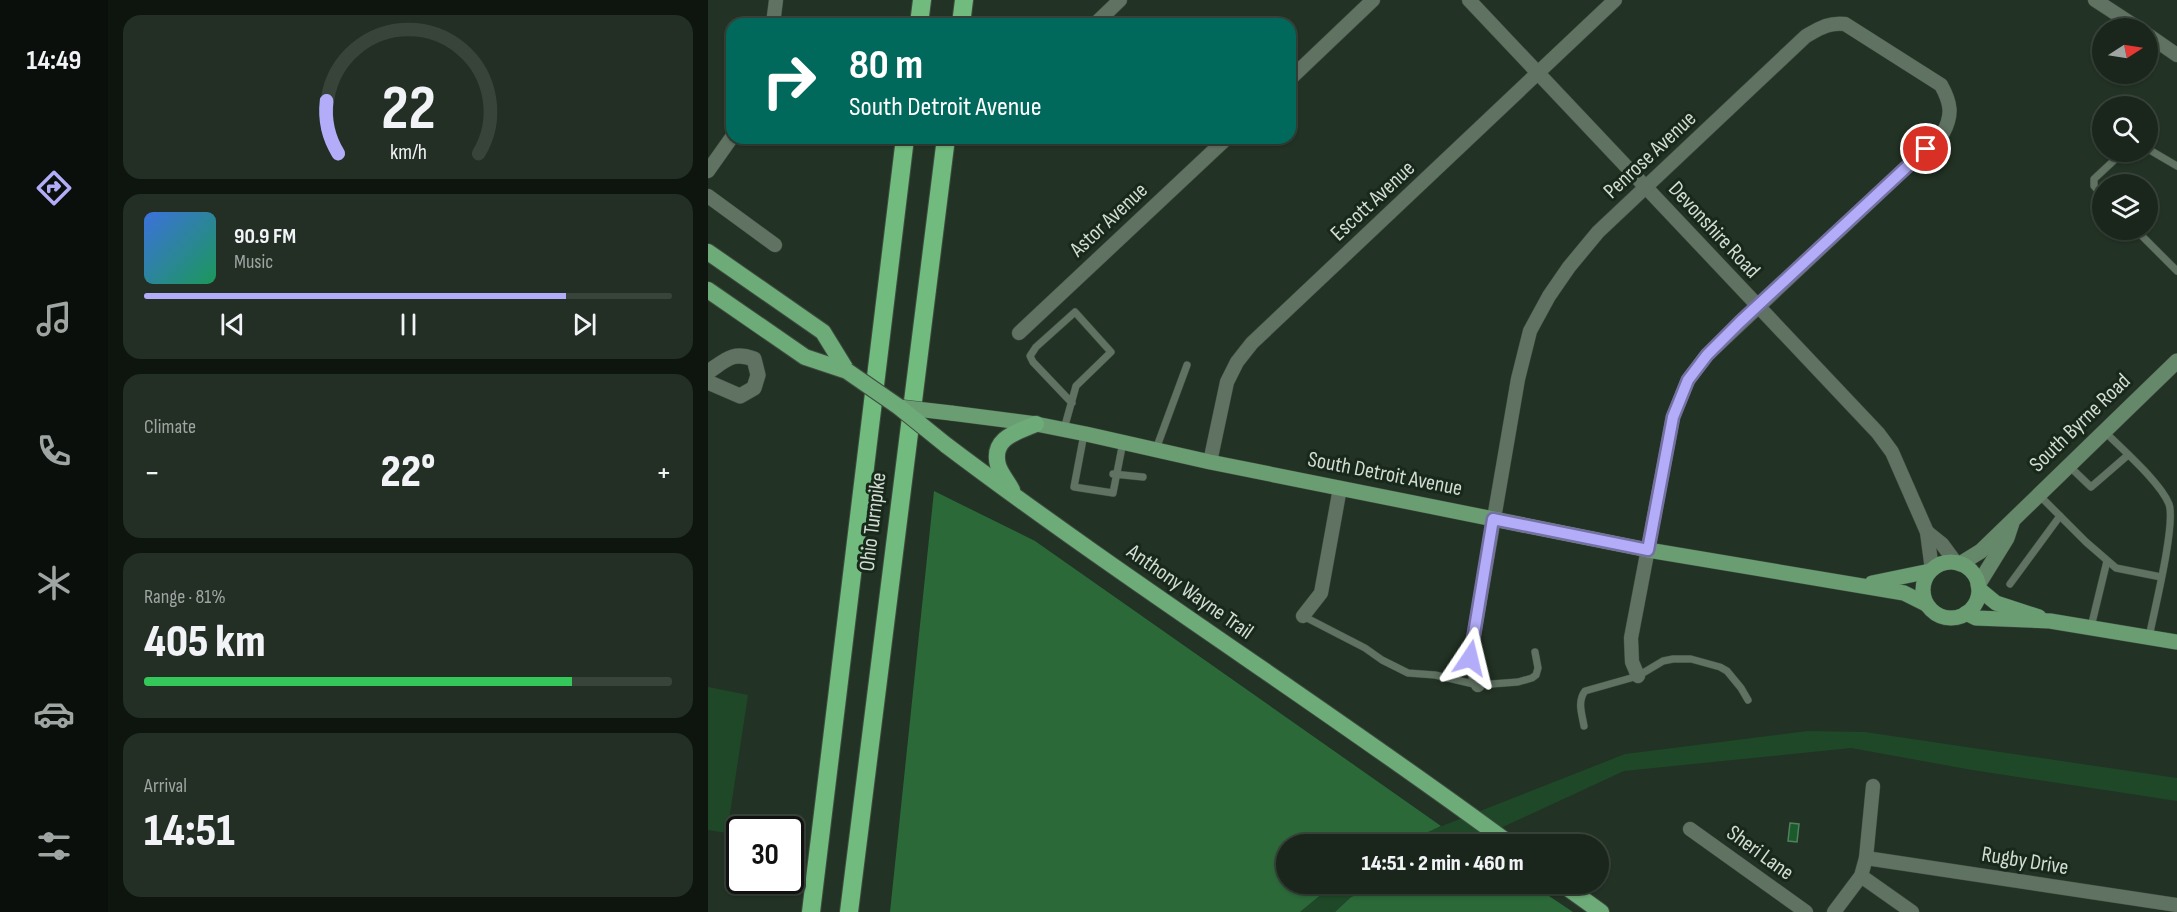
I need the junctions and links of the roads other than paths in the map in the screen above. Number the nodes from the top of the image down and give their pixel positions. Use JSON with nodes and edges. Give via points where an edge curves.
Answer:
{"nodes":[{"id":1,"x":776,"y":0,"type":"edge"},
{"id":2,"x":922,"y":0,"type":"edge"},
{"id":3,"x":964,"y":0,"type":"edge"},
{"id":4,"x":1120,"y":0,"type":"edge"},
{"id":5,"x":1373,"y":0,"type":"edge"},
{"id":6,"x":1468,"y":0,"type":"edge"},
{"id":7,"x":1615,"y":0,"type":"edge"},
{"id":8,"x":2095,"y":0,"type":"edge"},
{"id":9,"x":774,"y":18,"type":"edge"},
{"id":10,"x":920,"y":18,"type":"edge"},
{"id":11,"x":962,"y":18,"type":"edge"},
{"id":12,"x":1101,"y":18,"type":"edge"},
{"id":13,"x":2123,"y":18,"type":"edge"},
{"id":14,"x":2158,"y":43,"type":"edge"},
{"id":15,"x":2177,"y":55,"type":"edge"},
{"id":16,"x":1296,"y":73,"type":"edge"},
{"id":17,"x":1538,"y":74,"type":"junction"},
{"id":18,"x":728,"y":144,"type":"edge"},
{"id":19,"x":904,"y":144,"type":"edge"},
{"id":20,"x":945,"y":144,"type":"edge"},
{"id":21,"x":1221,"y":144,"type":"edge"},
{"id":22,"x":2158,"y":155,"type":"edge"},
{"id":23,"x":2112,"y":162,"type":"edge"},
{"id":24,"x":2177,"y":166,"type":"edge"},
{"id":25,"x":708,"y":171,"type":"edge"},
{"id":26,"x":2099,"y":174,"type":"edge"},
{"id":27,"x":1647,"y":189,"type":"junction"},
{"id":28,"x":708,"y":196,"type":"edge"},
{"id":29,"x":2146,"y":240,"type":"edge"},
{"id":30,"x":775,"y":245,"type":"dead end"},
{"id":31,"x":708,"y":252,"type":"edge"},
{"id":32,"x":2177,"y":271,"type":"edge"},
{"id":33,"x":708,"y":290,"type":"edge"},
{"id":34,"x":1757,"y":306,"type":"junction"},
{"id":35,"x":1019,"y":333,"type":"dead end"},
{"id":36,"x":2177,"y":361,"type":"edge"},
{"id":37,"x":1187,"y":365,"type":"dead end"},
{"id":38,"x":847,"y":371,"type":"junction"},
{"id":39,"x":708,"y":372,"type":"edge"},
{"id":40,"x":708,"y":382,"type":"edge"},
{"id":41,"x":1072,"y":403,"type":"junction"},
{"id":42,"x":899,"y":407,"type":"junction"},
{"id":43,"x":1036,"y":424,"type":"junction"},
{"id":44,"x":1064,"y":430,"type":"junction"},
{"id":45,"x":2104,"y":430,"type":"junction"},
{"id":46,"x":1084,"y":434,"type":"junction"},
{"id":47,"x":1123,"y":442,"type":"junction"},
{"id":48,"x":1156,"y":449,"type":"junction"},
{"id":49,"x":2128,"y":455,"type":"junction"},
{"id":50,"x":1210,"y":462,"type":"junction"},
{"id":51,"x":2068,"y":465,"type":"junction"},
{"id":52,"x":1115,"y":474,"type":"junction"},
{"id":53,"x":1143,"y":477,"type":"dead end"},
{"id":54,"x":1340,"y":488,"type":"junction"},
{"id":55,"x":2038,"y":494,"type":"junction"},
{"id":56,"x":1016,"y":496,"type":"junction"},
{"id":57,"x":2060,"y":516,"type":"junction"},
{"id":58,"x":2014,"y":517,"type":"junction"},
{"id":59,"x":1493,"y":519,"type":"junction"},
{"id":60,"x":1927,"y":532,"type":"junction"},
{"id":61,"x":1648,"y":550,"type":"junction"},
{"id":62,"x":2107,"y":561,"type":"junction"},
{"id":63,"x":1958,"y":563,"type":"junction"},
{"id":64,"x":1931,"y":570,"type":"junction"},
{"id":65,"x":2161,"y":577,"type":"junction"},
{"id":66,"x":2010,"y":584,"type":"dead end"},
{"id":67,"x":1862,"y":585,"type":"junction"},
{"id":68,"x":1978,"y":587,"type":"junction"},
{"id":69,"x":1926,"y":604,"type":"junction"},
{"id":70,"x":1966,"y":614,"type":"junction"},
{"id":71,"x":1303,"y":616,"type":"joint"},
{"id":72,"x":2050,"y":621,"type":"junction"},
{"id":73,"x":2091,"y":627,"type":"junction"},
{"id":74,"x":2149,"y":637,"type":"junction"},
{"id":75,"x":2177,"y":642,"type":"edge"},
{"id":76,"x":1535,"y":652,"type":"dead end"},
{"id":77,"x":1638,"y":676,"type":"junction"},
{"id":78,"x":1478,"y":685,"type":"junction"},
{"id":79,"x":1748,"y":700,"type":"dead end"},
{"id":80,"x":1584,"y":726,"type":"dead end"},
{"id":81,"x":1873,"y":786,"type":"dead end"},
{"id":82,"x":1690,"y":829,"type":"dead end"},
{"id":83,"x":1496,"y":834,"type":"edge"},
{"id":84,"x":1866,"y":858,"type":"junction"},
{"id":85,"x":1861,"y":876,"type":"junction"},
{"id":86,"x":1576,"y":894,"type":"edge"},
{"id":87,"x":2177,"y":905,"type":"edge"},
{"id":88,"x":811,"y":912,"type":"edge"},
{"id":89,"x":849,"y":912,"type":"edge"},
{"id":90,"x":1601,"y":912,"type":"edge"},
{"id":91,"x":1806,"y":912,"type":"edge"},
{"id":92,"x":1834,"y":912,"type":"edge"},
{"id":93,"x":1912,"y":912,"type":"edge"}],
"edges":[{"from":1,"to":9,"type":"street"},
{"from":2,"to":10,"type":"highway"},
{"from":3,"to":11,"type":"highway"},
{"from":4,"to":12,"type":"street"},
{"from":5,"to":16,"type":"street"},
{"from":6,"to":17,"type":"street","name":"Devonshire Road"},
{"from":7,"to":17,"type":"street","name":"Escott Avenue"},
{"from":8,"to":13,"type":"street"},
{"from":14,"to":15,"type":"street"},
{"from":17,"to":27,"type":"street","name":"Devonshire Road"},
{"from":17,"to":50,"type":"street","name":"Escott Avenue","via":[[1252,343],[1227,382]]},
{"from":18,"to":25,"type":"street"},
{"from":19,"to":88,"type":"highway","name":"Ohio Turnpike"},
{"from":20,"to":89,"type":"highway","name":"Ohio Turnpike"},
{"from":21,"to":35,"type":"street","name":"Astor Avenue"},
{"from":22,"to":24,"type":"lane"},
{"from":23,"to":26,"type":"lane"},
{"from":27,"to":34,"type":"street","name":"Devonshire Road"},
{"from":27,"to":34,"type":"street","name":"Penrose Avenue","via":[[1806,36],[1821,27],[1845,24],[1941,85],[1951,111],[1943,133]]},
{"from":27,"to":59,"type":"street","name":"Penrose Avenue","via":[[1598,232],[1569,267],[1530,331]]},
{"from":28,"to":30,"type":"street"},
{"from":29,"to":32,"type":"lane"},
{"from":31,"to":38,"type":"highway","name":"Anthony Wayne Trail","via":[[823,332]]},
{"from":33,"to":38,"type":"highway","name":"Anthony Wayne Trail","via":[[806,357]]},
{"from":34,"to":60,"type":"street","name":"Devonshire Road","via":[[1884,441]]},
{"from":34,"to":61,"type":"street","via":[[1707,355],[1678,401]]},
{"from":36,"to":45,"type":"main road","name":"South Byrne Road"},
{"from":37,"to":48,"type":"lane"},
{"from":38,"to":42,"type":"highway","name":"Anthony Wayne Trail","bridge":true},
{"from":39,"to":40,"type":"street","via":[[741,354],[754,359],[758,375],[754,388],[740,396]]},
{"from":41,"to":41,"type":"lane","via":[[1076,386],[1111,352],[1075,312],[1030,356]]},
{"from":41,"to":44,"type":"lane"},
{"from":42,"to":43,"type":"main road","name":"South Detroit Avenue","bridge":true},
{"from":42,"to":56,"type":"highway","name":"Anthony Wayne Trail","bridge":true},
{"from":43,"to":44,"type":"main road","name":"South Detroit Avenue"},
{"from":43,"to":56,"type":"highway","via":[[1007,435],[998,447],[998,465]]},
{"from":44,"to":46,"type":"main road","name":"South Detroit Avenue"},
{"from":45,"to":49,"type":"lane"},
{"from":45,"to":51,"type":"main road","name":"South Byrne Road"},
{"from":46,"to":47,"type":"main road","name":"South Detroit Avenue"},
{"from":46,"to":52,"type":"lane","via":[[1074,487],[1113,493]]},
{"from":47,"to":48,"type":"main road","name":"South Detroit Avenue"},
{"from":47,"to":52,"type":"lane"},
{"from":48,"to":50,"type":"main road","name":"South Detroit Avenue"},
{"from":49,"to":51,"type":"lane","via":[[2093,487]]},
{"from":49,"to":65,"type":"lane","via":[[2170,507]]},
{"from":50,"to":54,"type":"main road","name":"South Detroit Avenue"},
{"from":51,"to":55,"type":"main road","name":"South Byrne Road"},
{"from":52,"to":53,"type":"lane"},
{"from":54,"to":59,"type":"main road","name":"South Detroit Avenue"},
{"from":54,"to":71,"type":"street","via":[[1321,593]]},
{"from":55,"to":57,"type":"lane"},
{"from":55,"to":58,"type":"main road","name":"South Byrne Road"},
{"from":56,"to":83,"type":"highway","name":"Anthony Wayne Trail"},
{"from":57,"to":62,"type":"lane"},
{"from":57,"to":66,"type":"lane"},
{"from":58,"to":63,"type":"main road","name":"South Byrne Road","via":[[1981,550]]},
{"from":58,"to":68,"type":"main road","name":"South Byrne Road","via":[[2007,538]]},
{"from":59,"to":61,"type":"main road","name":"South Detroit Avenue"},
{"from":59,"to":78,"type":"street","name":"Penrose Avenue","via":[[1470,658]]},
{"from":60,"to":63,"type":"street","name":"Devonshire Road"},
{"from":60,"to":64,"type":"street","name":"Devonshire Road"},
{"from":61,"to":67,"type":"main road","name":"South Detroit Avenue"},
{"from":61,"to":77,"type":"street","via":[[1631,638],[1632,662]]},
{"from":62,"to":65,"type":"lane","via":[[2123,570]]},
{"from":62,"to":73,"type":"lane"},
{"from":63,"to":64,"type":"main road","name":"South Detroit Avenue","via":[[1947,562]]},
{"from":63,"to":68,"type":"main road","name":"South Detroit Avenue","via":[[1972,572]]},
{"from":64,"to":67,"type":"main road","name":"South Detroit Avenue"},
{"from":64,"to":69,"type":"main road","via":[[1923,586]]},
{"from":65,"to":74,"type":"lane"},
{"from":67,"to":69,"type":"main road","name":"South Detroit Avenue","via":[[1904,593]]},
{"from":68,"to":70,"type":"main road","via":[[1977,598]]},
{"from":68,"to":72,"type":"main road","name":"South Detroit Avenue","via":[[1996,603]]},
{"from":69,"to":70,"type":"main road","name":"South Detroit Avenue","via":[[1940,616]]},
{"from":70,"to":72,"type":"main road","name":"South Detroit Avenue","via":[[2004,621]]},
{"from":71,"to":78,"type":"lane","via":[[1408,673]]},
{"from":72,"to":73,"type":"main road","name":"South Detroit Avenue"},
{"from":73,"to":74,"type":"main road","name":"South Detroit Avenue"},
{"from":74,"to":75,"type":"main road","name":"South Detroit Avenue"},
{"from":76,"to":78,"type":"lane","via":[[1538,668],[1532,678]]},
{"from":77,"to":79,"type":"lane","via":[[1663,661],[1691,659],[1727,671]]},
{"from":77,"to":80,"type":"lane","via":[[1585,691],[1580,707]]},
{"from":81,"to":84,"type":"street"},
{"from":82,"to":91,"type":"street","name":"Sheri Lane"},
{"from":84,"to":85,"type":"street"},
{"from":84,"to":87,"type":"street","name":"Rugby Drive"},
{"from":85,"to":92,"type":"street"},
{"from":85,"to":93,"type":"street"},
{"from":86,"to":90,"type":"highway"}]}
